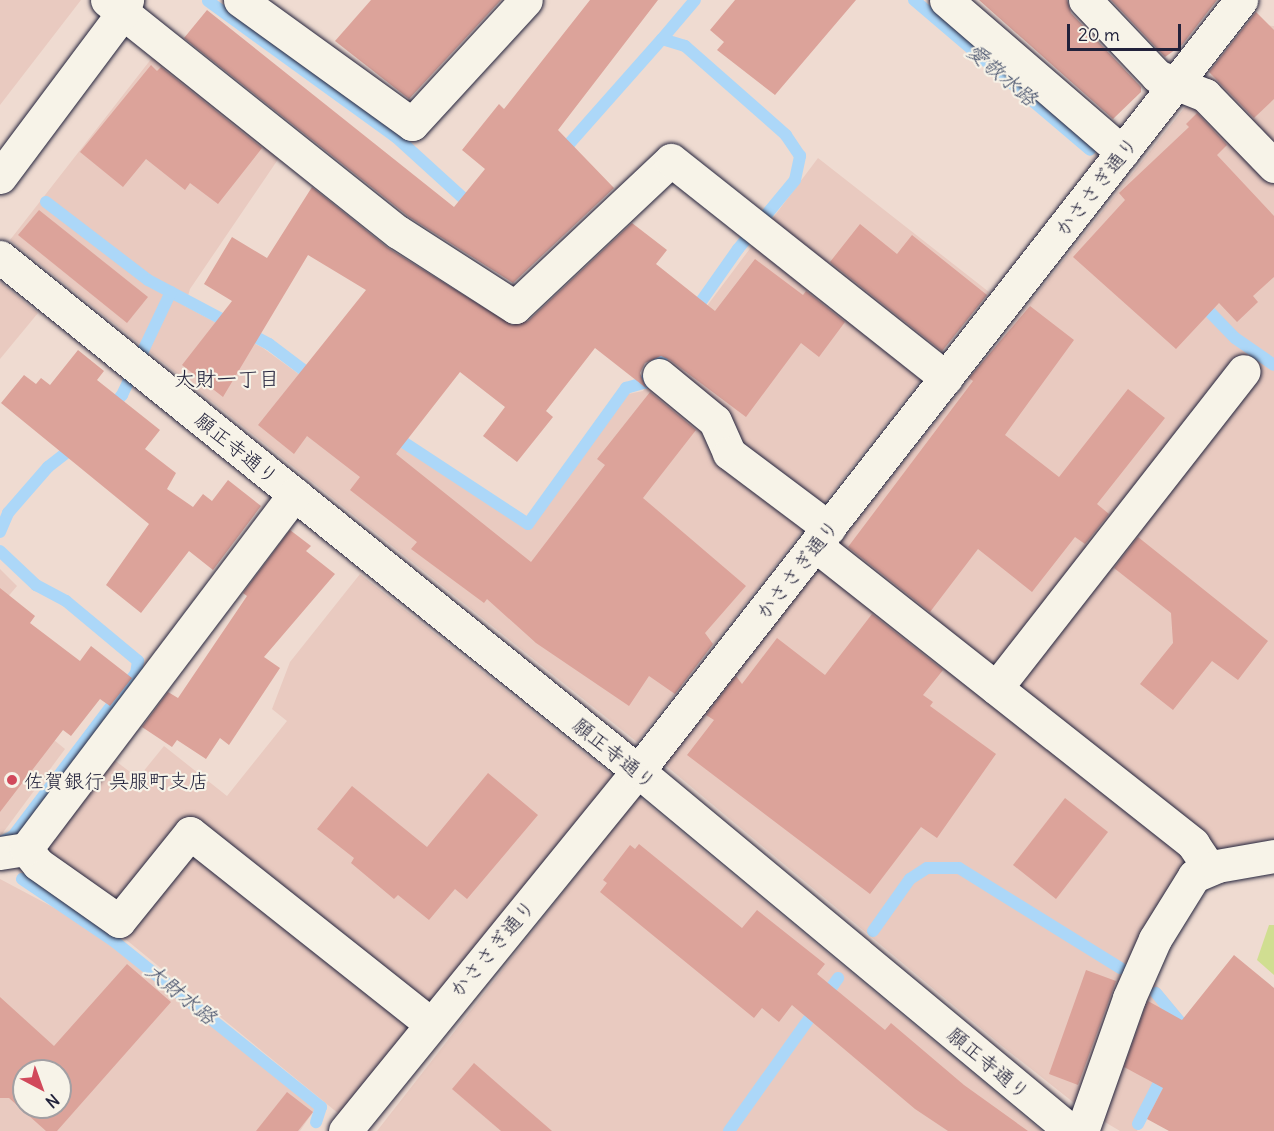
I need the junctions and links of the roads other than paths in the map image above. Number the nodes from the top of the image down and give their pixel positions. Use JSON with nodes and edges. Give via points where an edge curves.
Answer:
{"nodes":[{"id":1,"x":240,"y":0,"type":"edge"},
{"id":2,"x":526,"y":0,"type":"edge"},
{"id":3,"x":946,"y":0,"type":"edge"},
{"id":4,"x":1085,"y":0,"type":"edge"},
{"id":5,"x":1240,"y":0,"type":"edge"},
{"id":6,"x":118,"y":5,"type":"edge"},
{"id":7,"x":1175,"y":83,"type":"junction"},
{"id":8,"x":1122,"y":152,"type":"junction"},
{"id":9,"x":1274,"y":166,"type":"edge"},
{"id":10,"x":0,"y":177,"type":"edge"},
{"id":11,"x":0,"y":257,"type":"edge"},
{"id":12,"x":1244,"y":371,"type":"dead end"},
{"id":13,"x":659,"y":375,"type":"dead end"},
{"id":14,"x":946,"y":378,"type":"junction"},
{"id":15,"x":294,"y":494,"type":"junction"},
{"id":16,"x":822,"y":537,"type":"junction"},
{"id":17,"x":996,"y":688,"type":"junction"},
{"id":18,"x":638,"y":771,"type":"junction"},
{"id":19,"x":13,"y":851,"type":"edge"},
{"id":20,"x":1274,"y":856,"type":"edge"},
{"id":21,"x":1210,"y":869,"type":"junction"},
{"id":22,"x":430,"y":1023,"type":"junction"},
{"id":23,"x":345,"y":1131,"type":"edge"},
{"id":24,"x":1071,"y":1131,"type":"edge"},
{"id":25,"x":1082,"y":1131,"type":"edge"}],
"edges":[{"from":1,"to":2,"type":"street","via":[[412,124]]},
{"from":3,"to":8,"type":"street"},
{"from":4,"to":7,"type":"street","via":[[1157,76]]},
{"from":5,"to":7,"type":"street","name":"かささぎ通り"},
{"from":6,"to":10,"type":"street"},
{"from":6,"to":14,"type":"street","via":[[398,232],[515,307],[671,160]]},
{"from":7,"to":8,"type":"street","name":"かささぎ通り"},
{"from":7,"to":9,"type":"street","via":[[1205,95]]},
{"from":8,"to":14,"type":"street","name":"かささぎ通り"},
{"from":11,"to":15,"type":"street","name":"願正寺通り"},
{"from":12,"to":17,"type":"street"},
{"from":13,"to":16,"type":"street","via":[[715,421],[729,453]]},
{"from":14,"to":16,"type":"street","name":"かささぎ通り"},
{"from":15,"to":18,"type":"street","name":"願正寺通り"},
{"from":15,"to":19,"type":"street"},
{"from":16,"to":17,"type":"street"},
{"from":16,"to":18,"type":"street","name":"かささぎ通り"},
{"from":17,"to":21,"type":"street","via":[[1193,844]]},
{"from":18,"to":22,"type":"street","name":"かささぎ通り"},
{"from":18,"to":24,"type":"street","name":"願正寺通り"},
{"from":19,"to":22,"type":"street","via":[[119,921],[190,833]]},
{"from":20,"to":21,"type":"street"},
{"from":21,"to":25,"type":"street","via":[[1194,876],[1155,939],[1129,998]]},
{"from":22,"to":23,"type":"street","name":"かささぎ通り"}]}
